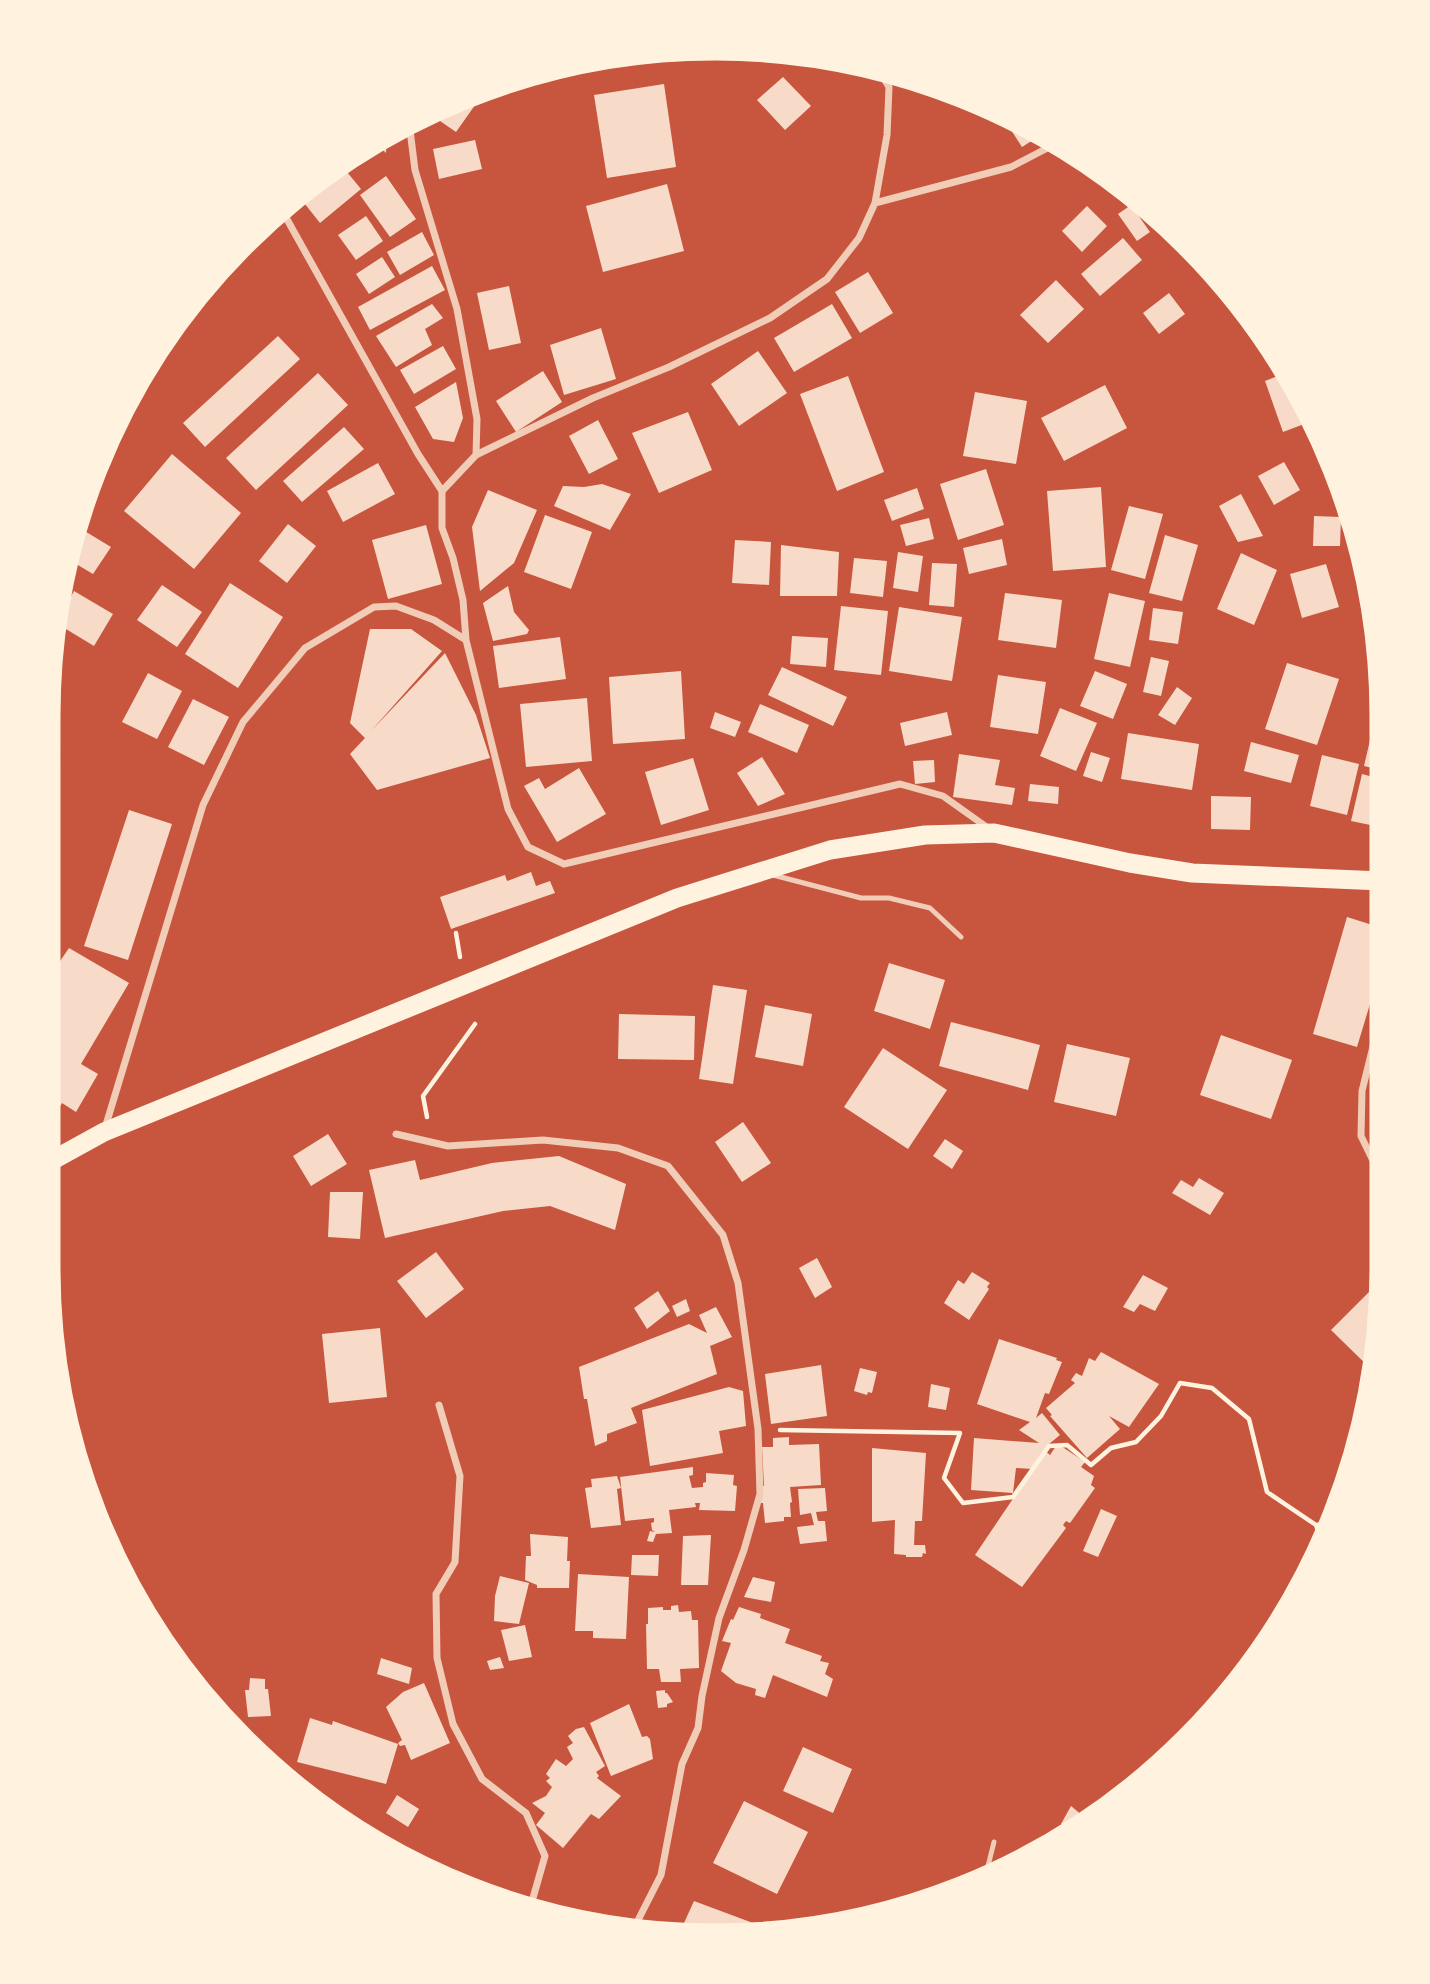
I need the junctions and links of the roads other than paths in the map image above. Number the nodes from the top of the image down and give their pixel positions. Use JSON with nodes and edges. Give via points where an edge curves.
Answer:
{"nodes":[{"id":1,"x":883,"y":77,"type":"edge"},
{"id":2,"x":410,"y":131,"type":"edge"},
{"id":3,"x":1049,"y":147,"type":"edge"},
{"id":4,"x":875,"y":203,"type":"junction"},
{"id":5,"x":285,"y":216,"type":"edge"},
{"id":6,"x":476,"y":455,"type":"junction"},
{"id":7,"x":442,"y":491,"type":"junction"},
{"id":8,"x":466,"y":640,"type":"junction"},
{"id":9,"x":994,"y":833,"type":"junction"},
{"id":10,"x":760,"y":872,"type":"junction"},
{"id":11,"x":1374,"y":881,"type":"edge"},
{"id":12,"x":961,"y":937,"type":"dead end"},
{"id":13,"x":1374,"y":1042,"type":"edge"},
{"id":14,"x":104,"y":1132,"type":"junction"},
{"id":15,"x":397,"y":1134,"type":"road end"},
{"id":16,"x":56,"y":1158,"type":"edge"},
{"id":17,"x":1374,"y":1163,"type":"edge"},
{"id":18,"x":439,"y":1405,"type":"dead end"},
{"id":19,"x":994,"y":1842,"type":"dead end"},
{"id":20,"x":987,"y":1869,"type":"edge"},
{"id":21,"x":532,"y":1902,"type":"edge"},
{"id":22,"x":637,"y":1923,"type":"edge"}],
"edges":[{"from":1,"to":4,"type":"street","via":[[889,87],[887,135]]},
{"from":2,"to":6,"type":"street","via":[[415,170],[457,309],[477,419]]},
{"from":3,"to":4,"type":"street","via":[[1010,167]]},
{"from":4,"to":6,"type":"street","via":[[859,238],[827,279],[770,318]]},
{"from":5,"to":7,"type":"street"},
{"from":6,"to":7,"type":"street"},
{"from":7,"to":8,"type":"street","via":[[442,528],[463,600]]},
{"from":8,"to":9,"type":"street","via":[[508,809],[528,847],[564,864],[900,784],[943,796]]},
{"from":8,"to":14,"type":"street","via":[[434,620],[396,606],[373,607],[305,648],[243,722],[203,804]]},
{"from":9,"to":10,"type":"highway","via":[[925,835],[830,850]]},
{"from":9,"to":11,"type":"highway","via":[[1192,873]]},
{"from":10,"to":12,"type":"lane","via":[[861,898],[889,898],[930,908]]},
{"from":10,"to":14,"type":"highway","via":[[677,898]]},
{"from":13,"to":17,"type":"street","via":[[1362,1091],[1361,1136]]},
{"from":14,"to":16,"type":"highway"},
{"from":15,"to":22,"type":"street","via":[[448,1146],[543,1140],[618,1148],[668,1166],[723,1235],[737,1283],[758,1429],[760,1494],[719,1618],[698,1728],[682,1764],[661,1875]]},
{"from":18,"to":21,"type":"street","via":[[460,1476],[455,1562],[436,1594],[437,1658],[453,1724],[482,1779],[526,1813],[544,1856]]},
{"from":19,"to":20,"type":"lane"}]}
